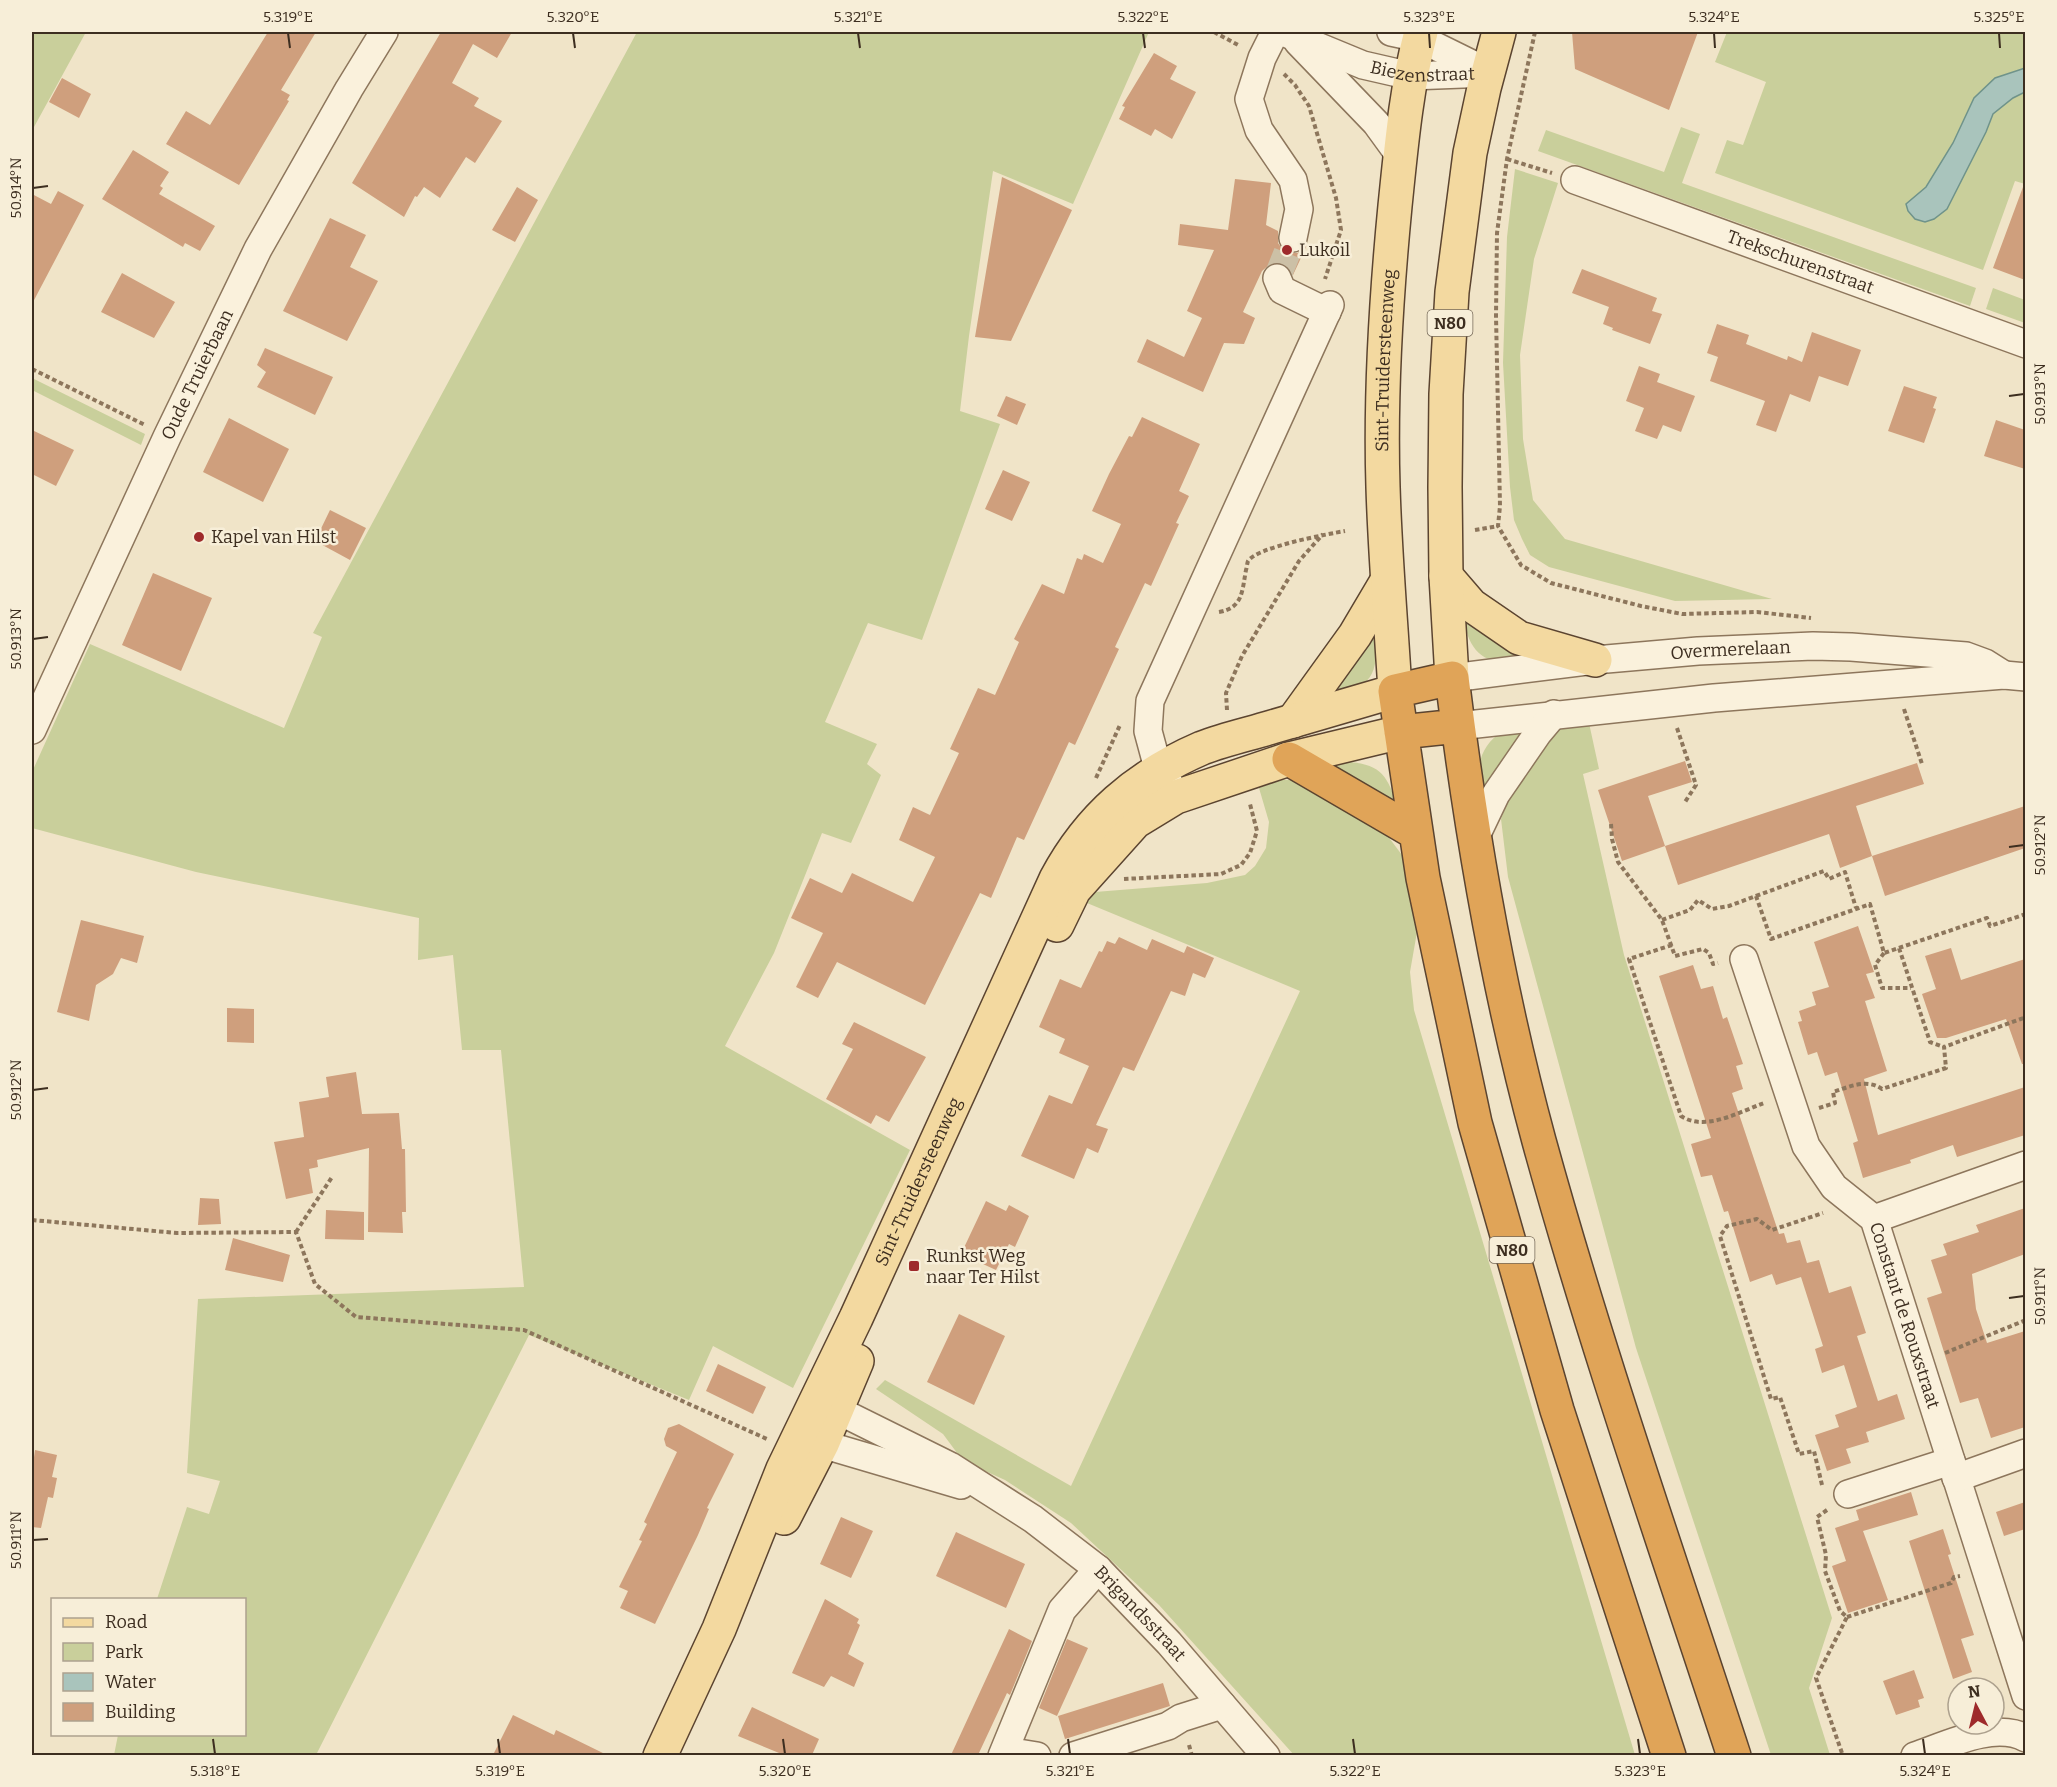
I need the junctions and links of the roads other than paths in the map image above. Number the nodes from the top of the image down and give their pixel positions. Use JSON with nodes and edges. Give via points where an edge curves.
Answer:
{"nodes":[{"id":1,"x":384,"y":32,"type":"edge"},
{"id":2,"x":1499,"y":32,"type":"edge"},
{"id":3,"x":1284,"y":33,"type":"edge"},
{"id":4,"x":1410,"y":34,"type":"edge"},
{"id":5,"x":1489,"y":73,"type":"junction"},
{"id":6,"x":1411,"y":76,"type":"junction"},
{"id":7,"x":1400,"y":156,"type":"junction"},
{"id":8,"x":1575,"y":180,"type":"road end"},
{"id":9,"x":1293,"y":238,"type":"tunnel mouth"},
{"id":10,"x":1277,"y":279,"type":"dead end"},
{"id":11,"x":2025,"y":344,"type":"edge"},
{"id":12,"x":1446,"y":576,"type":"junction"},
{"id":13,"x":1388,"y":581,"type":"junction"},
{"id":14,"x":1595,"y":660,"type":"junction"},
{"id":15,"x":2015,"y":676,"type":"edge"},
{"id":16,"x":1452,"y":678,"type":"junction"},
{"id":17,"x":40,"y":688,"type":"edge"},
{"id":18,"x":1395,"y":691,"type":"junction"},
{"id":19,"x":1554,"y":714,"type":"junction"},
{"id":20,"x":1293,"y":721,"type":"junction"},
{"id":21,"x":1458,"y":726,"type":"junction"},
{"id":22,"x":32,"y":730,"type":"edge"},
{"id":23,"x":1401,"y":732,"type":"junction"},
{"id":24,"x":1289,"y":759,"type":"junction"},
{"id":25,"x":1162,"y":768,"type":"junction"},
{"id":26,"x":1176,"y":797,"type":"junction"},
{"id":27,"x":1416,"y":833,"type":"junction"},
{"id":28,"x":1475,"y":838,"type":"junction"},
{"id":29,"x":1744,"y":959,"type":"road end"},
{"id":30,"x":2025,"y":1165,"type":"edge"},
{"id":31,"x":1864,"y":1211,"type":"junction"},
{"id":32,"x":826,"y":1404,"type":"junction"},
{"id":33,"x":804,"y":1442,"type":"junction"},
{"id":34,"x":2025,"y":1452,"type":"edge"},
{"id":35,"x":1954,"y":1469,"type":"junction"},
{"id":36,"x":1848,"y":1494,"type":"road end"},
{"id":37,"x":993,"y":1495,"type":"junction"},
{"id":38,"x":1098,"y":1569,"type":"junction"},
{"id":39,"x":2025,"y":1696,"type":"edge"},
{"id":40,"x":1222,"y":1705,"type":"junction"},
{"id":41,"x":2025,"y":1705,"type":"edge"},
{"id":42,"x":2021,"y":1736,"type":"edge"},
{"id":43,"x":1732,"y":1750,"type":"edge"},
{"id":44,"x":1004,"y":1753,"type":"edge"},
{"id":45,"x":660,"y":1755,"type":"edge"},
{"id":46,"x":1037,"y":1755,"type":"edge"},
{"id":47,"x":1073,"y":1755,"type":"edge"},
{"id":48,"x":1266,"y":1755,"type":"edge"},
{"id":49,"x":1669,"y":1755,"type":"edge"},
{"id":50,"x":1915,"y":1755,"type":"edge"}],
"edges":[{"from":1,"to":17,"type":"street","name":"Oude Truierbaan","via":[[258,249]]},
{"from":2,"to":5,"type":"main road","number":"N80"},
{"from":3,"to":6,"type":"street","name":"Biezenstraat","via":[[1363,65]]},
{"from":3,"to":7,"type":"street","via":[[1376,123]]},
{"from":3,"to":9,"type":"street","via":[[1262,58],[1249,99],[1258,130],[1293,180],[1299,209]]},
{"from":4,"to":5,"type":"street","name":"Biezenstraat"},
{"from":4,"to":6,"type":"main road","name":"Sint-Truidersteenweg","number":"N80"},
{"from":5,"to":6,"type":"street","name":"Biezenstraat"},
{"from":5,"to":12,"type":"main road","number":"N80","via":[[1470,153],[1452,292],[1446,394]]},
{"from":6,"to":7,"type":"main road","name":"Sint-Truidersteenweg","number":"N80"},
{"from":7,"to":13,"type":"main road","name":"Sint-Truidersteenweg","number":"N80","via":[[1388,280],[1383,398]]},
{"from":8,"to":11,"type":"street","name":"Trekschurenstraat"},
{"from":10,"to":25,"type":"street","via":[[1282,290],[1329,308],[1150,701],[1148,731]]},
{"from":12,"to":14,"type":"main road","via":[[1472,605],[1518,638]]},
{"from":12,"to":16,"type":"main road","number":"N80"},
{"from":13,"to":18,"type":"main road","name":"Sint-Truidersteenweg","number":"N80"},
{"from":13,"to":20,"type":"main road","via":[[1355,635]]},
{"from":14,"to":15,"type":"street","name":"Overmerelaan","via":[[1698,651],[1851,647],[1966,656]]},
{"from":14,"to":16,"type":"street","name":"Overmerelaan"},
{"from":15,"to":19,"type":"street","name":"Overmerelaan"},
{"from":16,"to":18,"type":"highway","name":"Sint-Truidersteenweg"},
{"from":16,"to":21,"type":"highway","number":"N80"},
{"from":17,"to":22,"type":"street","name":"Oude Truierbaan"},
{"from":18,"to":20,"type":"main road","name":"Sint-Truidersteenweg"},
{"from":18,"to":23,"type":"highway","name":"Sint-Truidersteenweg","number":"N80"},
{"from":19,"to":21,"type":"street","name":"Overmerelaan"},
{"from":19,"to":28,"type":"street","via":[[1496,794]]},
{"from":20,"to":25,"type":"main road","name":"Sint-Truidersteenweg","via":[[1204,748]]},
{"from":21,"to":23,"type":"highway","name":"Sint-Truidersteenweg"},
{"from":21,"to":28,"type":"highway","number":"N80"},
{"from":23,"to":24,"type":"main road","name":"Sint-Truidersteenweg"},
{"from":23,"to":27,"type":"highway","number":"N80"},
{"from":24,"to":26,"type":"main road","name":"Sint-Truidersteenweg"},
{"from":24,"to":27,"type":"highway"},
{"from":25,"to":26,"type":"street"},
{"from":25,"to":32,"type":"main road","name":"Sint-Truidersteenweg","via":[[1119,798],[1089,827],[1056,879],[856,1318]]},
{"from":26,"to":32,"type":"main road","name":"Sint-Truidersteenweg","via":[[1135,822],[1074,890],[880,1293],[856,1363]]},
{"from":27,"to":49,"type":"highway","number":"N80","via":[[1422,878],[1475,1123],[1557,1410]]},
{"from":28,"to":43,"type":"highway","number":"N80","via":[[1504,993],[1539,1139],[1611,1385]]},
{"from":29,"to":31,"type":"street","name":"Constant de Rouxstraat","via":[[1806,1146],[1834,1187]]},
{"from":30,"to":31,"type":"street"},
{"from":31,"to":35,"type":"street","name":"Constant de Rouxstraat"},
{"from":32,"to":33,"type":"main road","name":"Sint-Truidersteenweg"},
{"from":32,"to":37,"type":"street","name":"Brigandsstraat","via":[[950,1466]]},
{"from":33,"to":37,"type":"street","name":"Brigandsstraat"},
{"from":33,"to":45,"type":"main road","name":"Sint-Truidersteenweg","via":[[788,1510],[720,1629]]},
{"from":34,"to":35,"type":"street"},
{"from":35,"to":36,"type":"street"},
{"from":35,"to":39,"type":"street","name":"Constant de Rouxstraat"},
{"from":37,"to":38,"type":"street","name":"Brigandsstraat"},
{"from":38,"to":40,"type":"street","name":"Brigandsstraat"},
{"from":38,"to":44,"type":"street","via":[[1062,1610]]},
{"from":40,"to":47,"type":"street"},
{"from":40,"to":48,"type":"street","name":"Brigandsstraat"},
{"from":41,"to":42,"type":"street"},
{"from":42,"to":50,"type":"street","via":[[1991,1731]]},
{"from":44,"to":46,"type":"street"}]}
